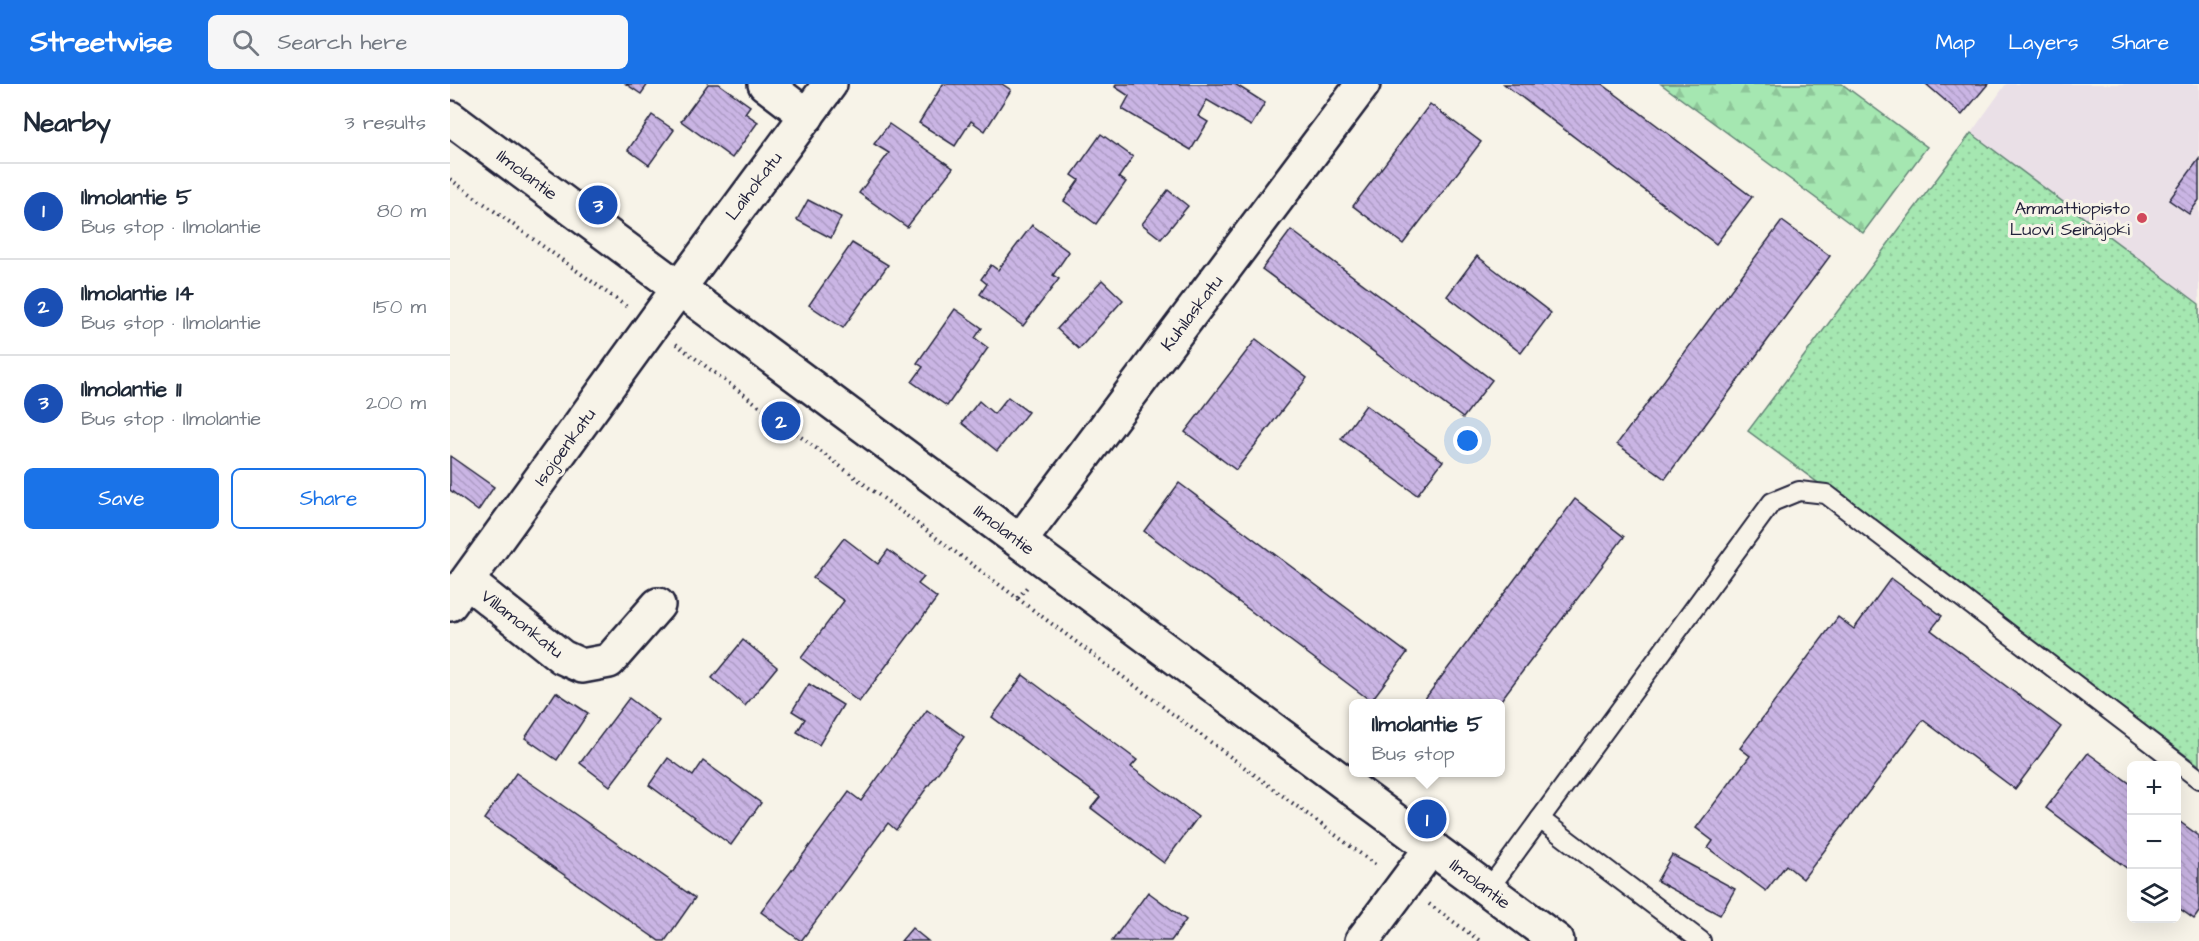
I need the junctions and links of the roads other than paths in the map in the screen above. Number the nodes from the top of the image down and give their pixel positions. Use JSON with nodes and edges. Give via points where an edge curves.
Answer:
{"nodes":[{"id":1,"x":765,"y":84,"type":"edge"},
{"id":2,"x":830,"y":84,"type":"edge"},
{"id":3,"x":1363,"y":84,"type":"edge"},
{"id":4,"x":807,"y":116,"type":"junction"},
{"id":5,"x":450,"y":118,"type":"edge"},
{"id":6,"x":679,"y":288,"type":"junction"},
{"id":7,"x":1020,"y":541,"type":"junction"},
{"id":8,"x":459,"y":593,"type":"edge"},
{"id":9,"x":658,"y":605,"type":"dead end"},
{"id":10,"x":2199,"y":779,"type":"edge"},
{"id":11,"x":1540,"y":819,"type":"junction"},
{"id":12,"x":1432,"y":847,"type":"junction"},
{"id":13,"x":1488,"y":890,"type":"junction"},
{"id":14,"x":1362,"y":941,"type":"edge"},
{"id":15,"x":1557,"y":941,"type":"edge"},
{"id":16,"x":1701,"y":941,"type":"edge"}],
"edges":[{"from":1,"to":4,"type":"street"},
{"from":2,"to":4,"type":"street","name":"Laihokatu"},
{"from":3,"to":7,"type":"street","name":"Kuhilaskatu"},
{"from":4,"to":6,"type":"street","name":"Laihokatu"},
{"from":5,"to":6,"type":"street","name":"Ilmolantie"},
{"from":6,"to":7,"type":"street","name":"Ilmolantie"},
{"from":6,"to":8,"type":"street","name":"Isojoenkatu"},
{"from":7,"to":12,"type":"street","name":"Ilmolantie"},
{"from":8,"to":9,"type":"street","name":"Villamonkatu","via":[[582,666],[609,661]]},
{"from":10,"to":11,"type":"lane","via":[[1826,494],[1799,491],[1772,502]]},
{"from":11,"to":13,"type":"lane"},
{"from":11,"to":16,"type":"lane"},
{"from":12,"to":13,"type":"street","name":"Ilmolantie"},
{"from":12,"to":14,"type":"street"},
{"from":13,"to":15,"type":"street","name":"Ilmolantie"}]}
